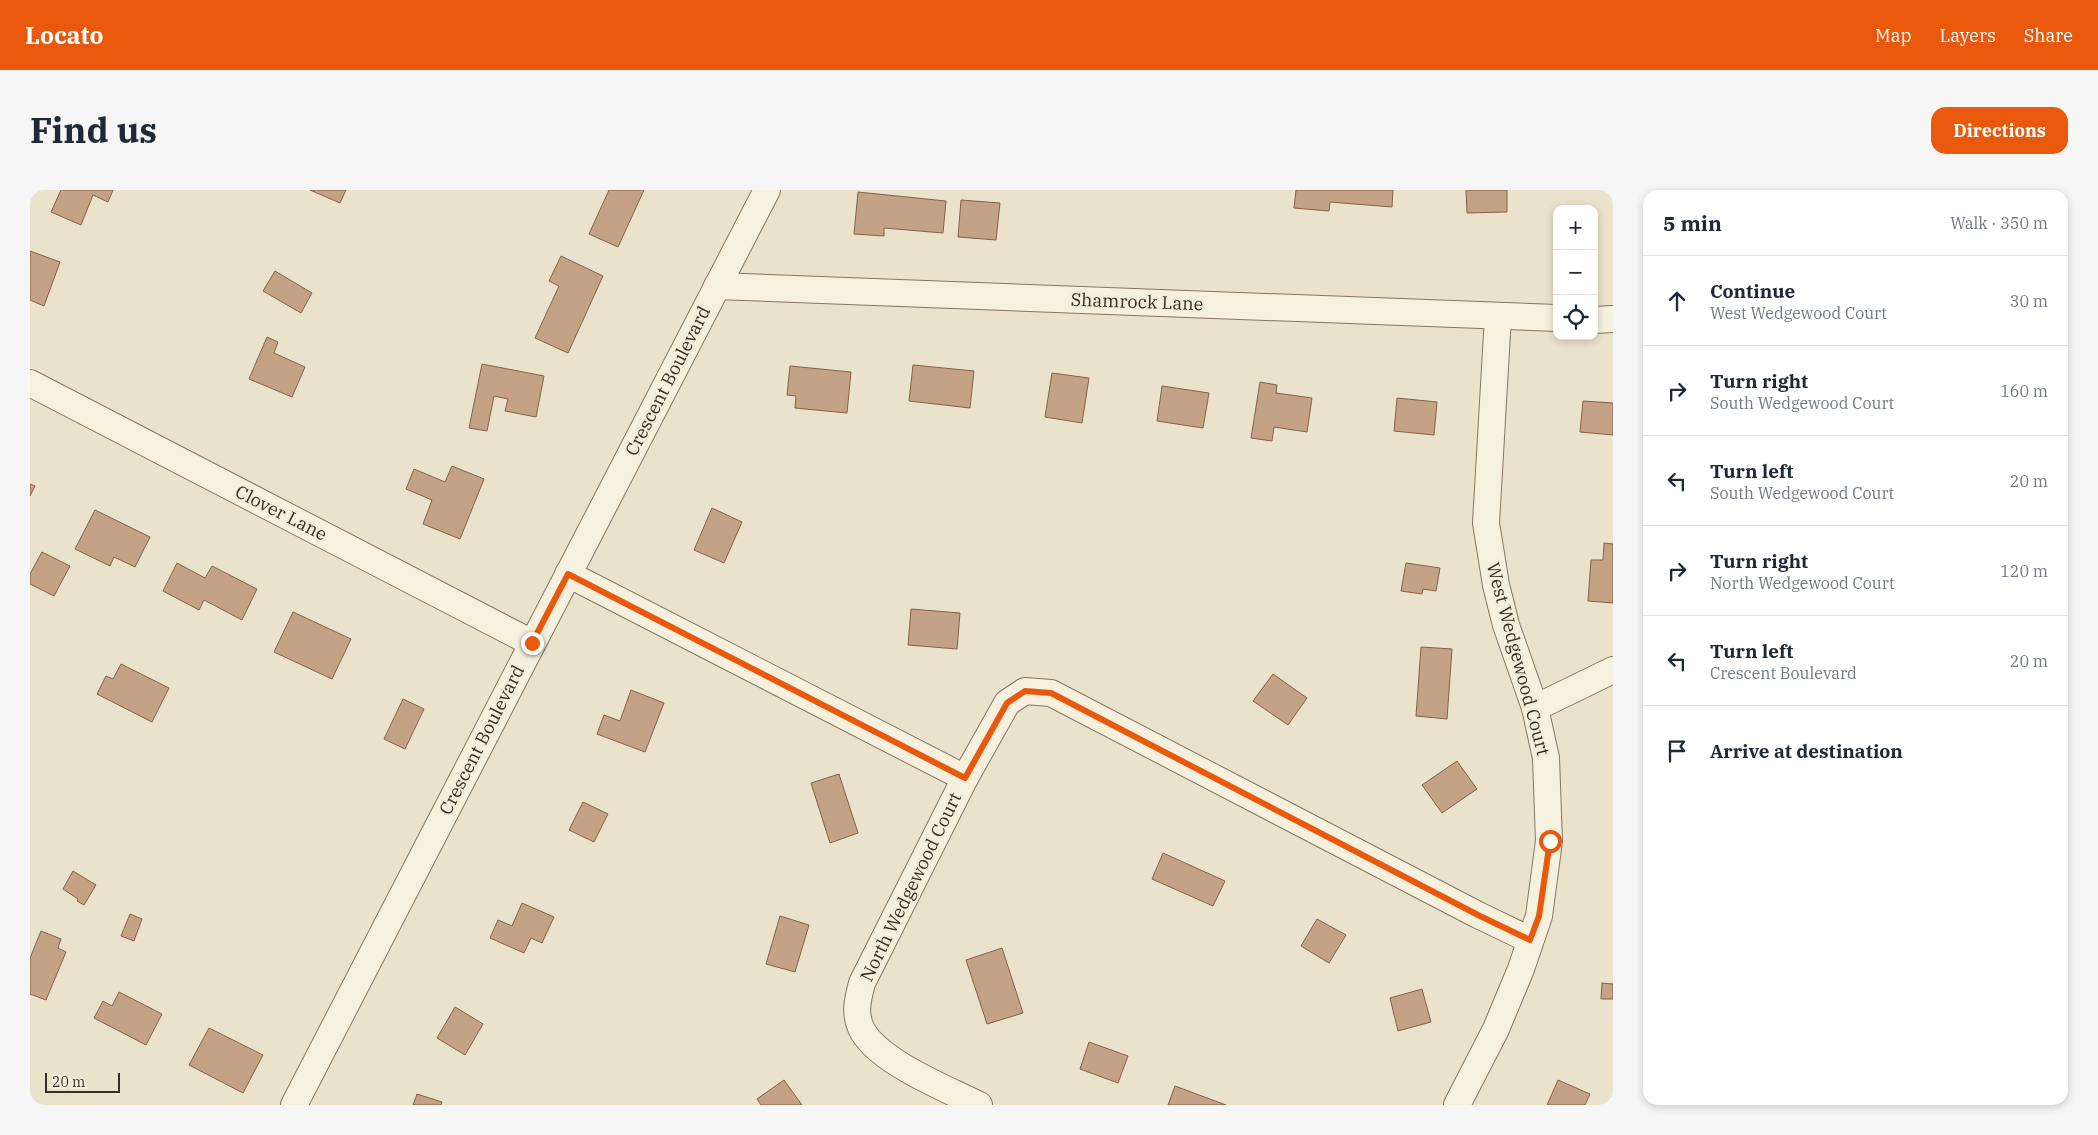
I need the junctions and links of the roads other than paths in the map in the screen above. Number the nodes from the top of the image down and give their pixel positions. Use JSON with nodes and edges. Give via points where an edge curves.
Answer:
{"nodes":[{"id":1,"x":767,"y":190,"type":"edge"},
{"id":2,"x":717,"y":286,"type":"junction"},
{"id":3,"x":1498,"y":316,"type":"junction"},
{"id":4,"x":1553,"y":318,"type":"edge"},
{"id":5,"x":1613,"y":319,"type":"edge"},
{"id":6,"x":1598,"y":320,"type":"edge"},
{"id":7,"x":30,"y":384,"type":"edge"},
{"id":8,"x":568,"y":574,"type":"junction"},
{"id":9,"x":532,"y":643,"type":"junction"},
{"id":10,"x":1613,"y":670,"type":"edge"},
{"id":11,"x":1535,"y":708,"type":"junction"},
{"id":12,"x":965,"y":778,"type":"junction"},
{"id":13,"x":1530,"y":940,"type":"junction"},
{"id":14,"x":294,"y":1105,"type":"edge"},
{"id":15,"x":979,"y":1105,"type":"edge"},
{"id":16,"x":1457,"y":1105,"type":"edge"}],
"edges":[{"from":1,"to":2,"type":"street","name":"Crescent Boulevard"},
{"from":2,"to":3,"type":"street","name":"Shamrock Lane"},
{"from":2,"to":8,"type":"street","name":"Crescent Boulevard"},
{"from":3,"to":4,"type":"street","name":"Shamrock Lane"},
{"from":3,"to":11,"type":"street","name":"West Wedgewood Court","via":[[1486,523],[1504,617]]},
{"from":5,"to":6,"type":"street"},
{"from":7,"to":9,"type":"street","name":"Clover Lane"},
{"from":8,"to":9,"type":"street","name":"Crescent Boulevard"},
{"from":8,"to":12,"type":"street","name":"North Wedgewood Court"},
{"from":9,"to":14,"type":"street","name":"Crescent Boulevard"},
{"from":10,"to":11,"type":"street"},
{"from":11,"to":13,"type":"street","name":"West Wedgewood Court","via":[[1546,758],[1550,841],[1539,916]]},
{"from":12,"to":13,"type":"street","via":[[1007,703],[1025,691],[1051,693]]},
{"from":12,"to":15,"type":"street","name":"North Wedgewood Court","via":[[862,983],[857,1014],[861,1029],[889,1059]]},
{"from":13,"to":16,"type":"street","name":"West Wedgewood Court","via":[[1496,1029]]}]}
